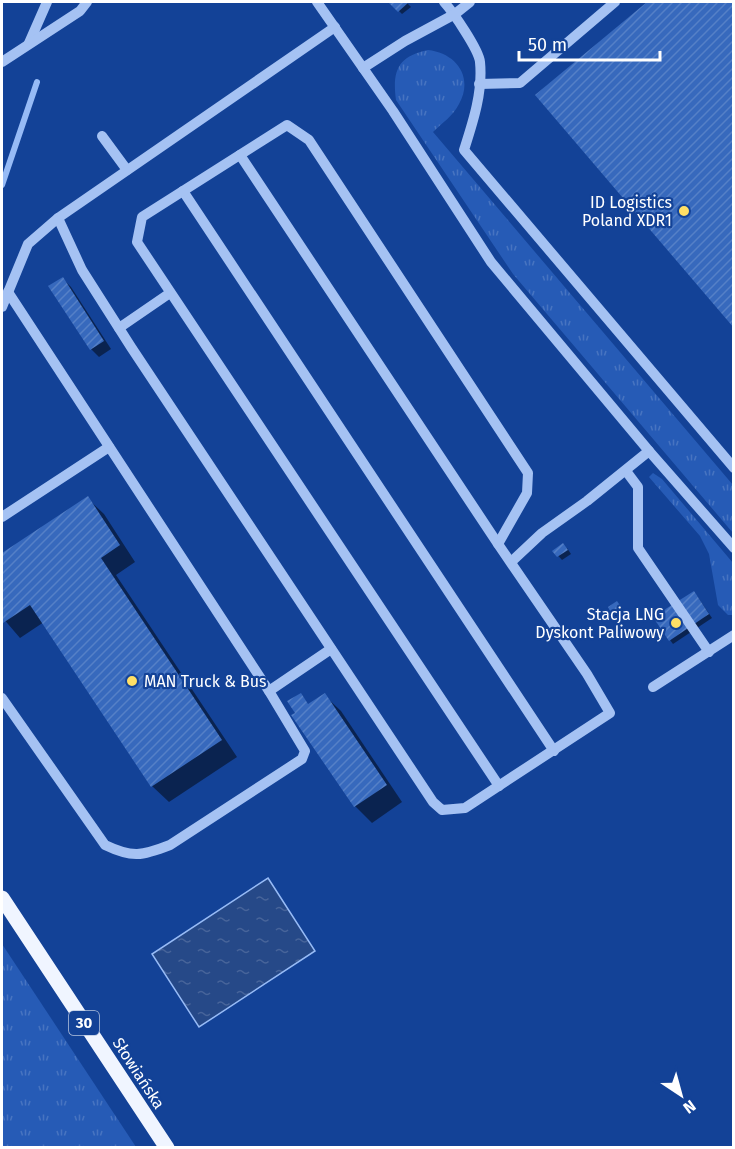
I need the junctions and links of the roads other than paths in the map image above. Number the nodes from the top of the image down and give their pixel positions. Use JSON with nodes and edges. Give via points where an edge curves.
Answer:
{"nodes":[{"id":1,"x":47,"y":2,"type":"edge"},
{"id":2,"x":87,"y":2,"type":"edge"},
{"id":3,"x":317,"y":2,"type":"edge"},
{"id":4,"x":444,"y":2,"type":"edge"},
{"id":5,"x":470,"y":2,"type":"edge"},
{"id":6,"x":615,"y":2,"type":"edge"},
{"id":7,"x":455,"y":14,"type":"junction"},
{"id":8,"x":335,"y":27,"type":"junction"},
{"id":9,"x":29,"y":43,"type":"junction"},
{"id":10,"x":2,"y":62,"type":"edge"},
{"id":11,"x":363,"y":68,"type":"junction"},
{"id":12,"x":479,"y":84,"type":"junction"},
{"id":13,"x":102,"y":136,"type":"dead end"},
{"id":14,"x":240,"y":155,"type":"junction"},
{"id":15,"x":127,"y":170,"type":"junction"},
{"id":16,"x":183,"y":191,"type":"junction"},
{"id":17,"x":58,"y":218,"type":"junction"},
{"id":18,"x":8,"y":292,"type":"junction"},
{"id":19,"x":170,"y":293,"type":"junction"},
{"id":20,"x":2,"y":307,"type":"edge"},
{"id":21,"x":119,"y":328,"type":"junction"},
{"id":22,"x":109,"y":447,"type":"junction"},
{"id":23,"x":649,"y":450,"type":"junction"},
{"id":24,"x":734,"y":468,"type":"edge"},
{"id":25,"x":626,"y":471,"type":"junction"},
{"id":26,"x":2,"y":517,"type":"edge"},
{"id":27,"x":498,"y":544,"type":"junction"},
{"id":28,"x":734,"y":548,"type":"edge"},
{"id":29,"x":512,"y":562,"type":"junction"},
{"id":30,"x":734,"y":635,"type":"edge"},
{"id":31,"x":331,"y":649,"type":"junction"},
{"id":32,"x":709,"y":652,"type":"junction"},
{"id":33,"x":653,"y":687,"type":"dead end"},
{"id":34,"x":269,"y":691,"type":"junction"},
{"id":35,"x":2,"y":698,"type":"edge"},
{"id":36,"x":554,"y":751,"type":"junction"},
{"id":37,"x":499,"y":786,"type":"junction"},
{"id":38,"x":2,"y":897,"type":"edge"},
{"id":39,"x":167,"y":1148,"type":"edge"}],
"edges":[{"from":1,"to":9,"type":"street"},
{"from":2,"to":9,"type":"street","via":[[80,11]]},
{"from":3,"to":8,"type":"street"},
{"from":4,"to":7,"type":"street"},
{"from":5,"to":7,"type":"street"},
{"from":6,"to":12,"type":"street","via":[[520,83]]},
{"from":7,"to":11,"type":"street"},
{"from":7,"to":12,"type":"street","via":[[481,60]]},
{"from":8,"to":11,"type":"street"},
{"from":8,"to":15,"type":"street"},
{"from":9,"to":10,"type":"street"},
{"from":11,"to":23,"type":"street","via":[[491,262]]},
{"from":12,"to":24,"type":"street","via":[[477,109],[464,150]]},
{"from":13,"to":15,"type":"street"},
{"from":14,"to":16,"type":"street"},
{"from":14,"to":27,"type":"street"},
{"from":14,"to":27,"type":"street","via":[[287,125],[309,140],[528,473],[527,494]]},
{"from":15,"to":17,"type":"street"},
{"from":16,"to":19,"type":"street","via":[[142,218],[137,242]]},
{"from":16,"to":36,"type":"street"},
{"from":17,"to":18,"type":"street","via":[[28,244]]},
{"from":17,"to":21,"type":"street","via":[[82,270]]},
{"from":18,"to":20,"type":"street"},
{"from":18,"to":22,"type":"street"},
{"from":19,"to":21,"type":"street"},
{"from":19,"to":37,"type":"street"},
{"from":21,"to":31,"type":"street"},
{"from":22,"to":26,"type":"street"},
{"from":22,"to":34,"type":"street"},
{"from":23,"to":25,"type":"street"},
{"from":23,"to":28,"type":"street"},
{"from":25,"to":29,"type":"street","via":[[542,533]]},
{"from":25,"to":32,"type":"street","via":[[638,487],[638,548]]},
{"from":27,"to":29,"type":"street"},
{"from":29,"to":36,"type":"street","via":[[610,713]]},
{"from":30,"to":32,"type":"street"},
{"from":31,"to":34,"type":"street"},
{"from":31,"to":37,"type":"street","via":[[442,810],[465,808]]},
{"from":32,"to":33,"type":"street"},
{"from":34,"to":35,"type":"street","via":[[305,752],[302,759],[170,845],[149,854],[124,854],[105,845]]},
{"from":36,"to":37,"type":"street"},
{"from":38,"to":39,"type":"main road","name":"Słowiańska","number":"30"}]}
